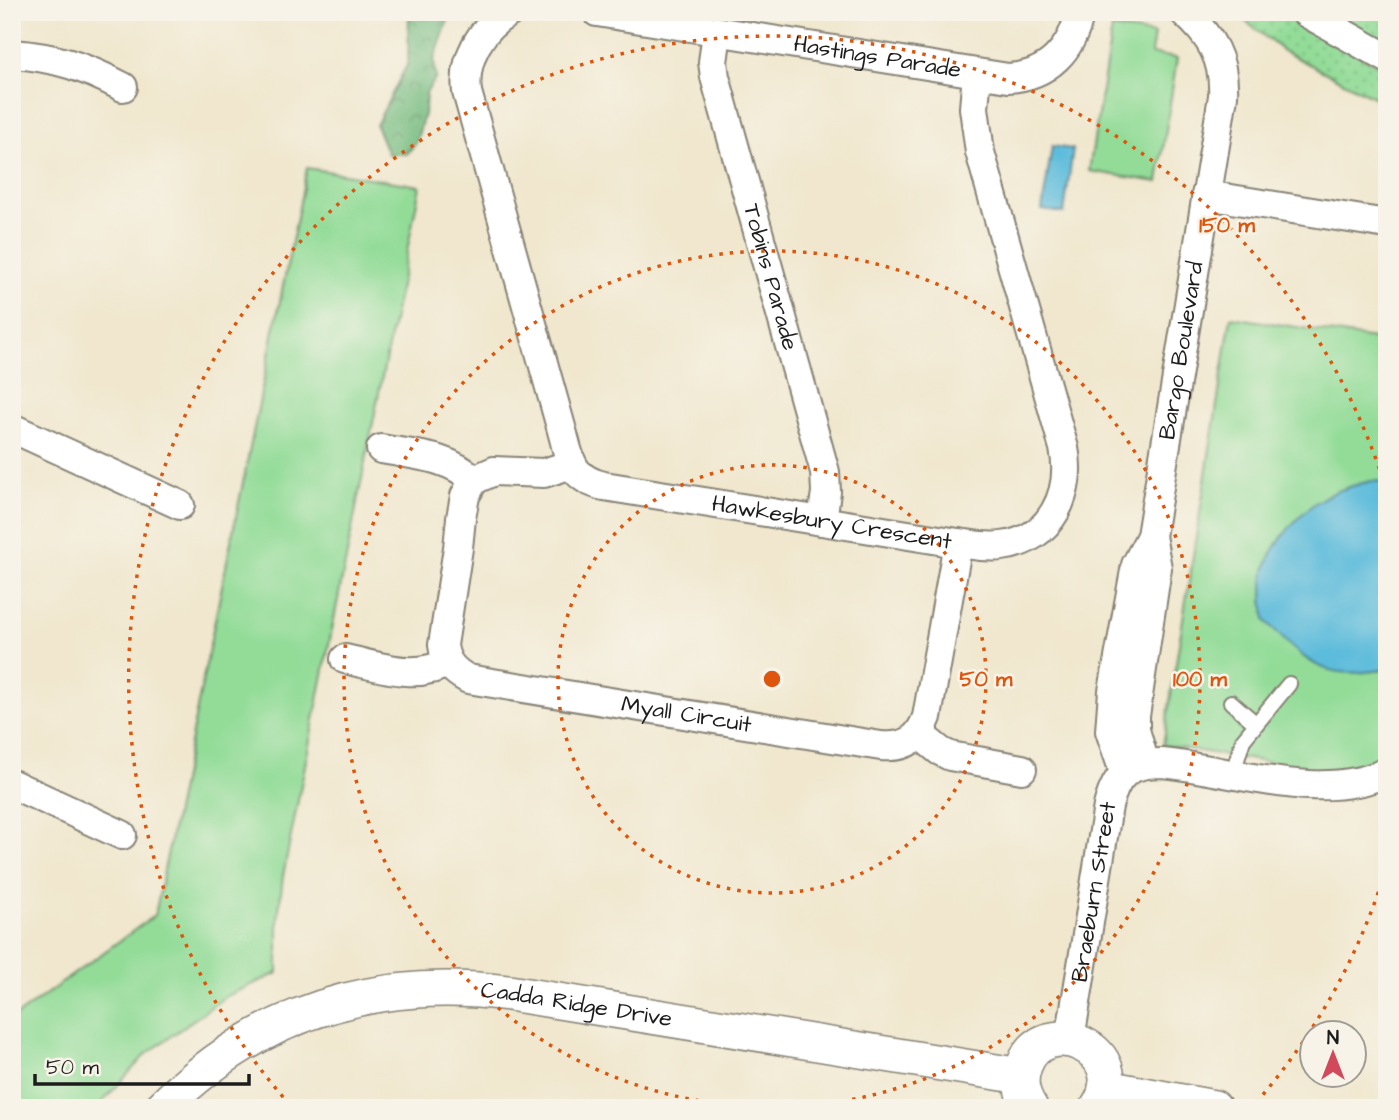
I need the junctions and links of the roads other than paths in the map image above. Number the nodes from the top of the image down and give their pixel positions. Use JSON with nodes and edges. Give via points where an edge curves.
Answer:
{"nodes":[{"id":1,"x":510,"y":12,"type":"edge"},
{"id":2,"x":597,"y":12,"type":"edge"},
{"id":3,"x":1080,"y":12,"type":"edge"},
{"id":4,"x":1184,"y":12,"type":"edge"},
{"id":5,"x":1305,"y":12,"type":"edge"},
{"id":6,"x":717,"y":33,"type":"junction"},
{"id":7,"x":12,"y":54,"type":"edge"},
{"id":8,"x":1387,"y":58,"type":"edge"},
{"id":9,"x":977,"y":74,"type":"junction"},
{"id":10,"x":123,"y":88,"type":"dead end"},
{"id":11,"x":1206,"y":195,"type":"junction"},
{"id":12,"x":1387,"y":224,"type":"edge"},
{"id":13,"x":12,"y":428,"type":"edge"},
{"id":14,"x":381,"y":449,"type":"dead end"},
{"id":15,"x":572,"y":464,"type":"junction"},
{"id":16,"x":471,"y":484,"type":"junction"},
{"id":17,"x":180,"y":505,"type":"dead end"},
{"id":18,"x":822,"y":521,"type":"junction"},
{"id":19,"x":958,"y":543,"type":"junction"},
{"id":20,"x":345,"y":659,"type":"dead end"},
{"id":21,"x":448,"y":662,"type":"junction"},
{"id":22,"x":1289,"y":684,"type":"dead end"},
{"id":23,"x":1231,"y":702,"type":"dead end"},
{"id":24,"x":1255,"y":723,"type":"junction"},
{"id":25,"x":919,"y":734,"type":"junction"},
{"id":26,"x":1134,"y":768,"type":"junction"},
{"id":27,"x":1022,"y":769,"type":"dead end"},
{"id":28,"x":1387,"y":772,"type":"edge"},
{"id":29,"x":1233,"y":773,"type":"junction"},
{"id":30,"x":12,"y":784,"type":"edge"},
{"id":31,"x":122,"y":835,"type":"dead end"},
{"id":32,"x":1070,"y":1039,"type":"junction"},
{"id":33,"x":1026,"y":1092,"type":"edge"},
{"id":34,"x":1102,"y":1098,"type":"edge"},
{"id":35,"x":162,"y":1108,"type":"edge"},
{"id":36,"x":1214,"y":1108,"type":"edge"}],
"edges":[{"from":1,"to":15,"type":"street","via":[[488,29],[474,48],[467,78],[469,101]]},
{"from":2,"to":6,"type":"street","name":"Hastings Parade"},
{"from":3,"to":9,"type":"street","name":"Hastings Parade","via":[[1066,48],[1041,70],[1008,78]]},
{"from":4,"to":11,"type":"street","name":"Bargo Boulevard","via":[[1213,44],[1223,75]]},
{"from":5,"to":8,"type":"street"},
{"from":6,"to":9,"type":"street","name":"Hastings Parade"},
{"from":6,"to":18,"type":"street","name":"Tobins Parade","via":[[715,78],[825,472]]},
{"from":7,"to":10,"type":"street","via":[[61,60]]},
{"from":9,"to":19,"type":"street","name":"Hawkesbury Crescent","via":[[976,135],[1063,448],[1066,481],[1052,517],[1022,540],[981,547]]},
{"from":11,"to":12,"type":"street"},
{"from":11,"to":26,"type":"street","name":"Bargo Boulevard","via":[[1151,536],[1157,568],[1135,716]]},
{"from":13,"to":17,"type":"street"},
{"from":14,"to":16,"type":"street","via":[[449,462],[464,470]]},
{"from":15,"to":16,"type":"street","via":[[544,473],[494,471]]},
{"from":15,"to":18,"type":"street","name":"Hawkesbury Crescent","via":[[584,480],[604,486]]},
{"from":16,"to":21,"type":"street","via":[[461,518],[443,645]]},
{"from":18,"to":19,"type":"street","name":"Hawkesbury Crescent"},
{"from":19,"to":25,"type":"street","via":[[927,717]]},
{"from":20,"to":21,"type":"street","via":[[412,672],[427,672]]},
{"from":21,"to":25,"type":"street","name":"Myall Circuit","via":[[468,679],[881,746],[905,745]]},
{"from":22,"to":24,"type":"lane"},
{"from":23,"to":24,"type":"lane"},
{"from":24,"to":29,"type":"lane","via":[[1239,747]]},
{"from":25,"to":27,"type":"street","via":[[950,756]]},
{"from":26,"to":29,"type":"street","via":[[1172,764]]},
{"from":26,"to":32,"type":"street","name":"Braeburn Street","via":[[1115,785],[1108,806]]},
{"from":28,"to":29,"type":"street","via":[[1335,786]]},
{"from":30,"to":31,"type":"street"},
{"from":32,"to":33,"type":"street","via":[[1043,1044],[1032,1052],[1025,1063]]},
{"from":32,"to":34,"type":"street","via":[[1098,1056],[1107,1077]]},
{"from":33,"to":35,"type":"street","name":"Cadda Ridge Drive","via":[[509,993],[434,988],[362,997],[296,1018],[234,1049]]},
{"from":34,"to":36,"type":"street"}]}
